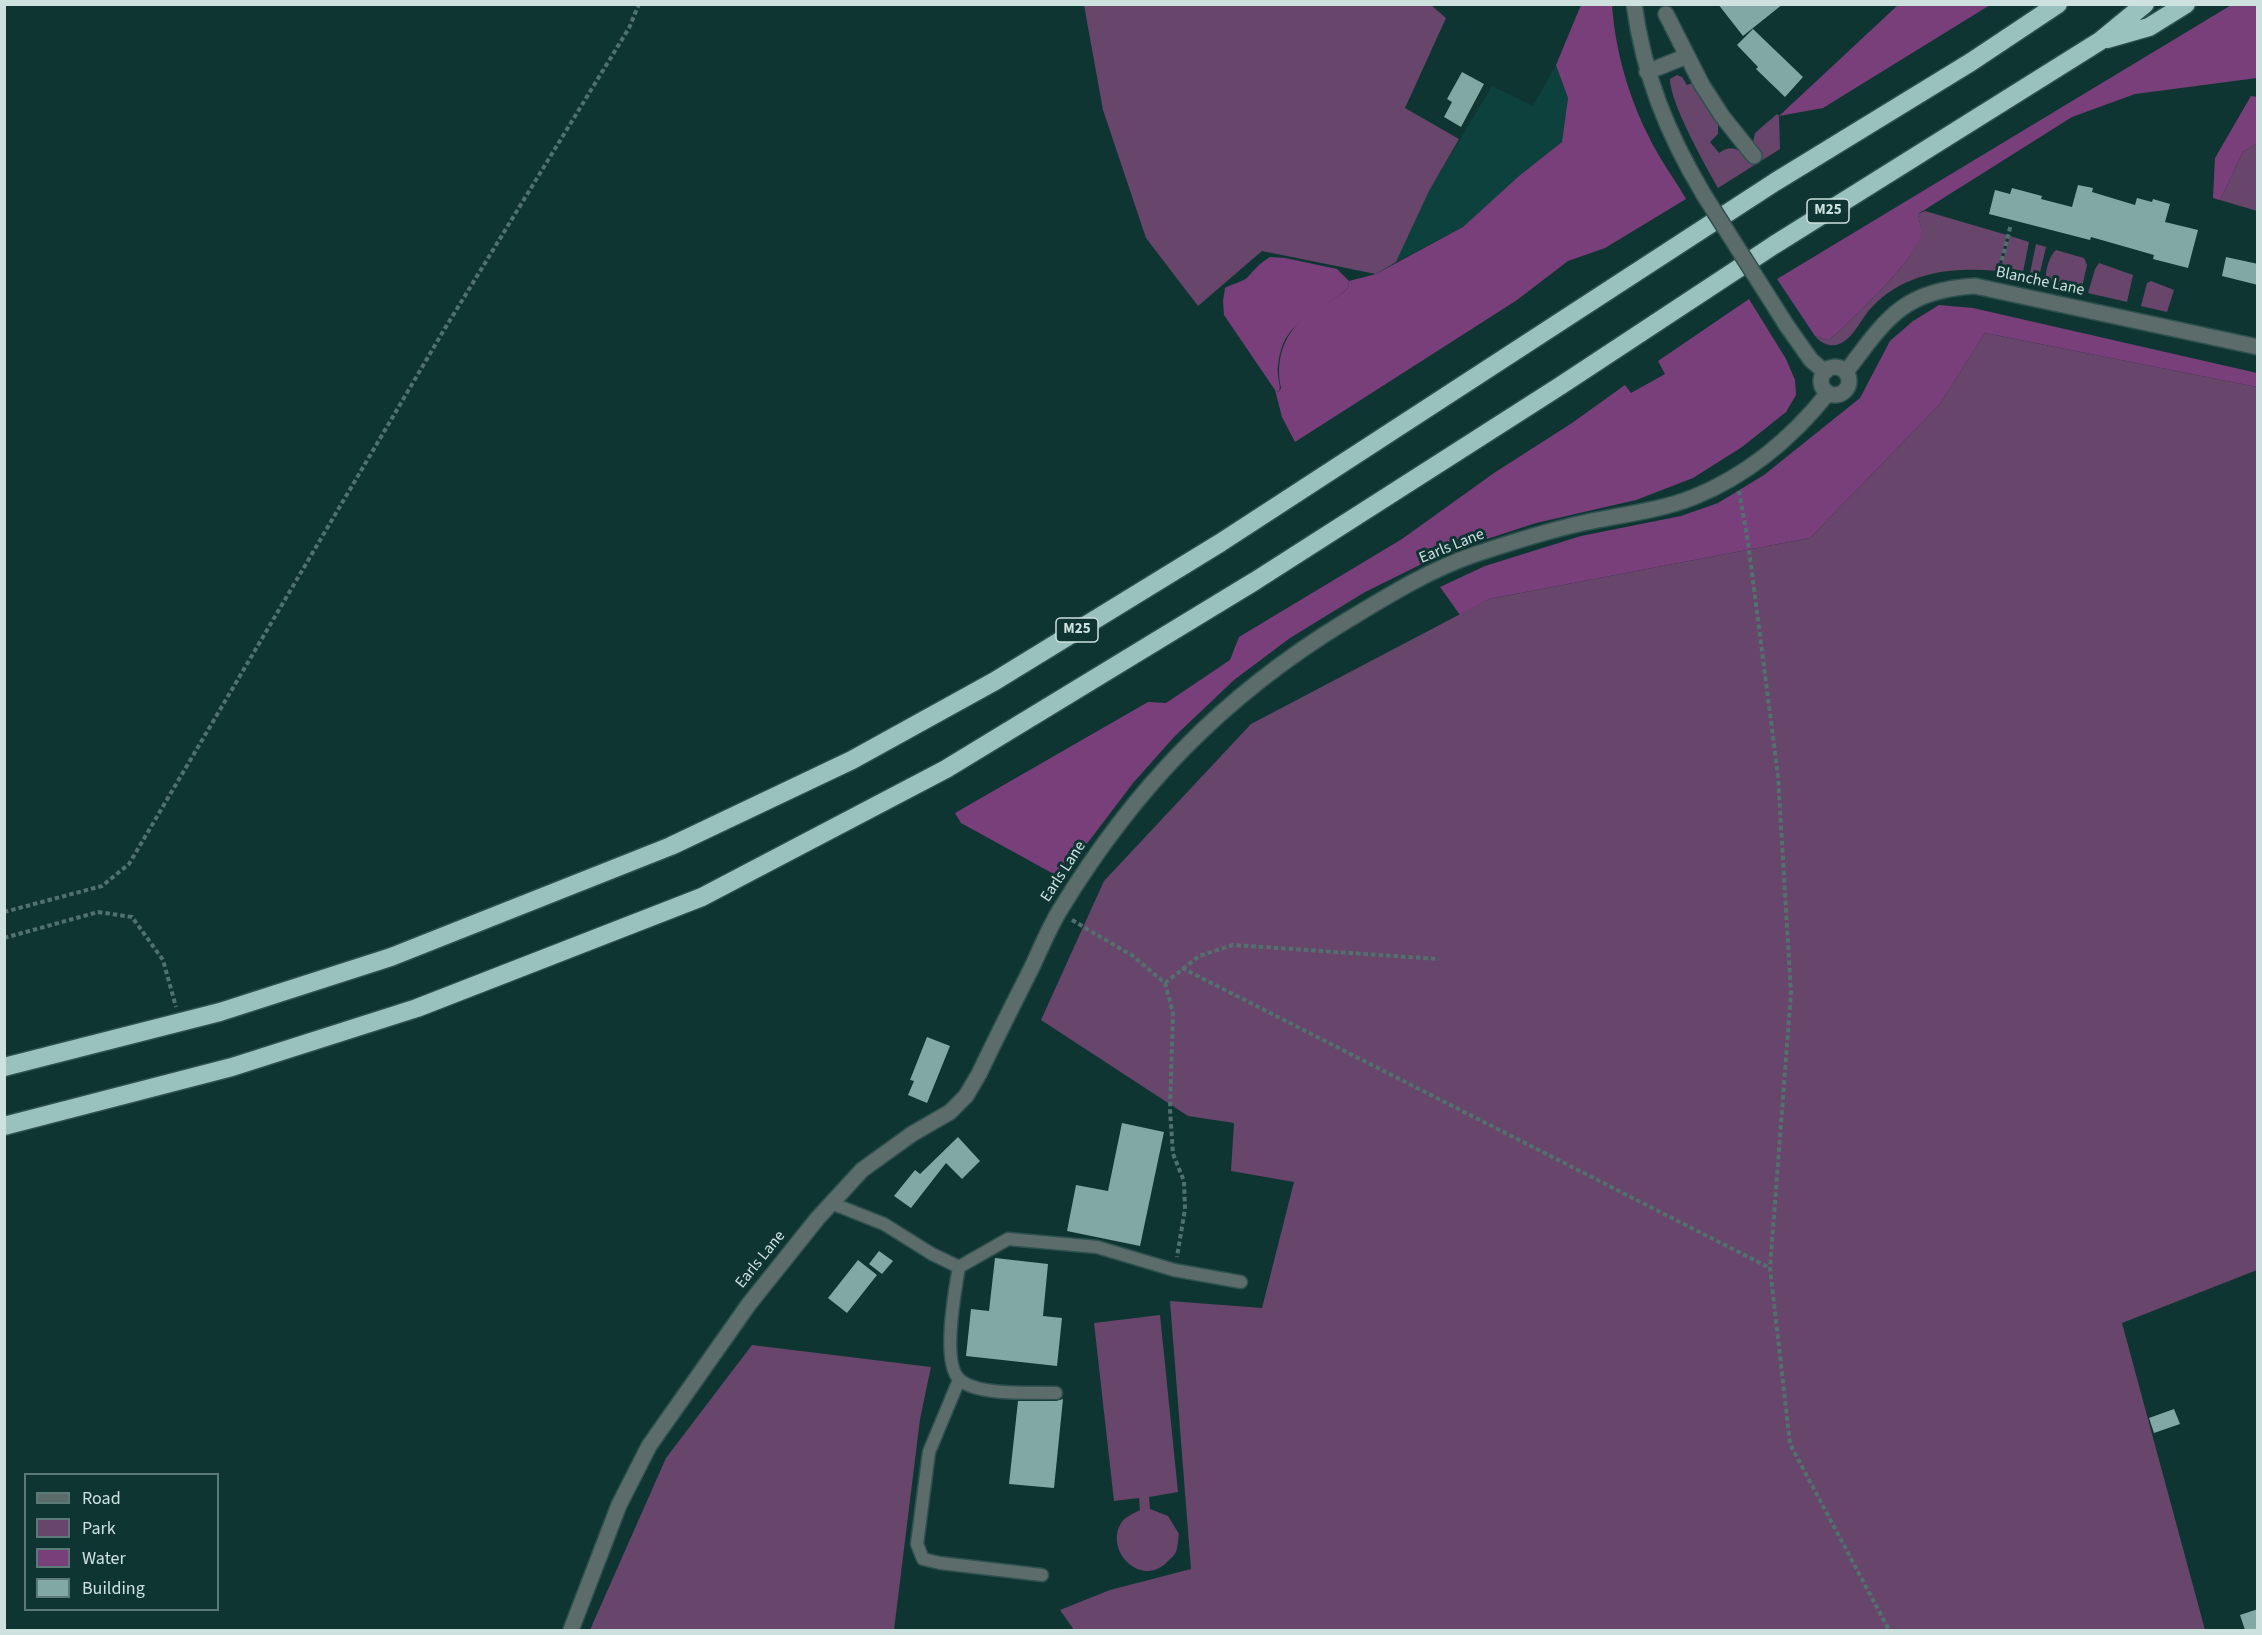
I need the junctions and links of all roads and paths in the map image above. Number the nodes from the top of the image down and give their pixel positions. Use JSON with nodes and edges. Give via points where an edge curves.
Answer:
{"nodes":[{"id":1,"x":639,"y":4,"type":"edge"},
{"id":2,"x":1634,"y":4,"type":"edge"},
{"id":3,"x":2058,"y":4,"type":"edge"},
{"id":4,"x":2145,"y":4,"type":"edge"},
{"id":5,"x":2186,"y":4,"type":"edge"},
{"id":6,"x":1666,"y":14,"type":"dead end"},
{"id":7,"x":2100,"y":41,"type":"junction"},
{"id":8,"x":1687,"y":56,"type":"junction"},
{"id":9,"x":1647,"y":72,"type":"junction"},
{"id":10,"x":1755,"y":156,"type":"dead end"},
{"id":11,"x":2011,"y":224,"type":"dead end"},
{"id":12,"x":1994,"y":291,"type":"junction"},
{"id":13,"x":2258,"y":347,"type":"edge"},
{"id":14,"x":1825,"y":372,"type":"junction"},
{"id":15,"x":1846,"y":372,"type":"junction"},
{"id":16,"x":1828,"y":393,"type":"junction"},
{"id":17,"x":1736,"y":475,"type":"junction"},
{"id":18,"x":4,"y":912,"type":"edge"},
{"id":19,"x":1059,"y":912,"type":"junction"},
{"id":20,"x":4,"y":938,"type":"edge"},
{"id":21,"x":1440,"y":959,"type":"dead end"},
{"id":22,"x":1182,"y":968,"type":"junction"},
{"id":23,"x":1165,"y":982,"type":"junction"},
{"id":24,"x":181,"y":1022,"type":"junction"},
{"id":25,"x":4,"y":1067,"type":"edge"},
{"id":26,"x":4,"y":1126,"type":"edge"},
{"id":27,"x":831,"y":1203,"type":"junction"},
{"id":28,"x":959,"y":1267,"type":"junction"},
{"id":29,"x":1770,"y":1268,"type":"junction"},
{"id":30,"x":1174,"y":1270,"type":"junction"},
{"id":31,"x":1241,"y":1282,"type":"dead end"},
{"id":32,"x":959,"y":1380,"type":"junction"},
{"id":33,"x":1056,"y":1393,"type":"dead end"},
{"id":34,"x":1042,"y":1575,"type":"dead end"},
{"id":35,"x":571,"y":1630,"type":"edge"},
{"id":36,"x":1889,"y":1630,"type":"edge"}],
"edges":[{"from":1,"to":18,"type":"path","via":[[629,28],[444,330],[129,864],[102,886]]},
{"from":2,"to":9,"type":"street"},
{"from":3,"to":24,"type":"highway","number":"M25","via":[[1726,213],[1220,543],[995,681],[852,760],[671,846],[391,957]]},
{"from":4,"to":7,"type":"highway","number":"M25"},
{"from":5,"to":7,"type":"highway","number":"M25","via":[[2148,27]]},
{"from":6,"to":8,"type":"street"},
{"from":7,"to":26,"type":"highway","number":"M25","via":[[1774,245],[1256,581],[946,769],[702,897],[417,1008],[232,1067]]},
{"from":8,"to":9,"type":"street"},
{"from":8,"to":10,"type":"street","via":[[1722,116]]},
{"from":9,"to":14,"type":"street","bridge":true,"via":[[1681,157],[1787,326],[1811,360]]},
{"from":11,"to":12,"type":"path"},
{"from":12,"to":13,"type":"street","name":"Blanche Lane"},
{"from":12,"to":15,"type":"street","name":"Blanche Lane","via":[[1975,286],[1948,288],[1906,304],[1889,318]]},
{"from":14,"to":15,"type":"street","via":[[1833,368]]},
{"from":14,"to":16,"type":"street","via":[[1821,381]]},
{"from":15,"to":16,"type":"street","via":[[1847,389],[1840,394]]},
{"from":16,"to":17,"type":"street","name":"Earls Lane","via":[[1788,437]]},
{"from":17,"to":19,"type":"street","name":"Earls Lane","via":[[1693,498],[1580,524],[1469,556],[1396,591],[1299,650],[1206,725],[1161,771],[1119,822]]},
{"from":17,"to":29,"type":"path","via":[[1778,776],[1791,993]]},
{"from":19,"to":23,"type":"path","via":[[1133,956]]},
{"from":19,"to":27,"type":"street","name":"Earls Lane","via":[[966,1096],[950,1112],[862,1170]]},
{"from":20,"to":24,"type":"path","via":[[98,912],[132,917],[163,960]]},
{"from":21,"to":22,"type":"path","via":[[1233,945],[1199,956]]},
{"from":22,"to":23,"type":"path"},
{"from":22,"to":29,"type":"path"},
{"from":23,"to":30,"type":"path","via":[[1173,1013],[1173,1154],[1184,1181],[1185,1209]]},
{"from":24,"to":25,"type":"highway","number":"M25"},
{"from":27,"to":28,"type":"lane","via":[[884,1224]]},
{"from":27,"to":35,"type":"street","name":"Earls Lane","via":[[749,1304],[649,1446],[619,1505]]},
{"from":28,"to":30,"type":"lane","via":[[1008,1239],[1097,1247]]},
{"from":28,"to":32,"type":"lane","via":[[950,1316],[952,1367]]},
{"from":29,"to":36,"type":"path","via":[[1790,1443]]},
{"from":30,"to":31,"type":"lane"},
{"from":32,"to":33,"type":"lane","via":[[987,1390]]},
{"from":32,"to":34,"type":"lane","via":[[929,1452],[917,1544],[922,1559]]}]}
